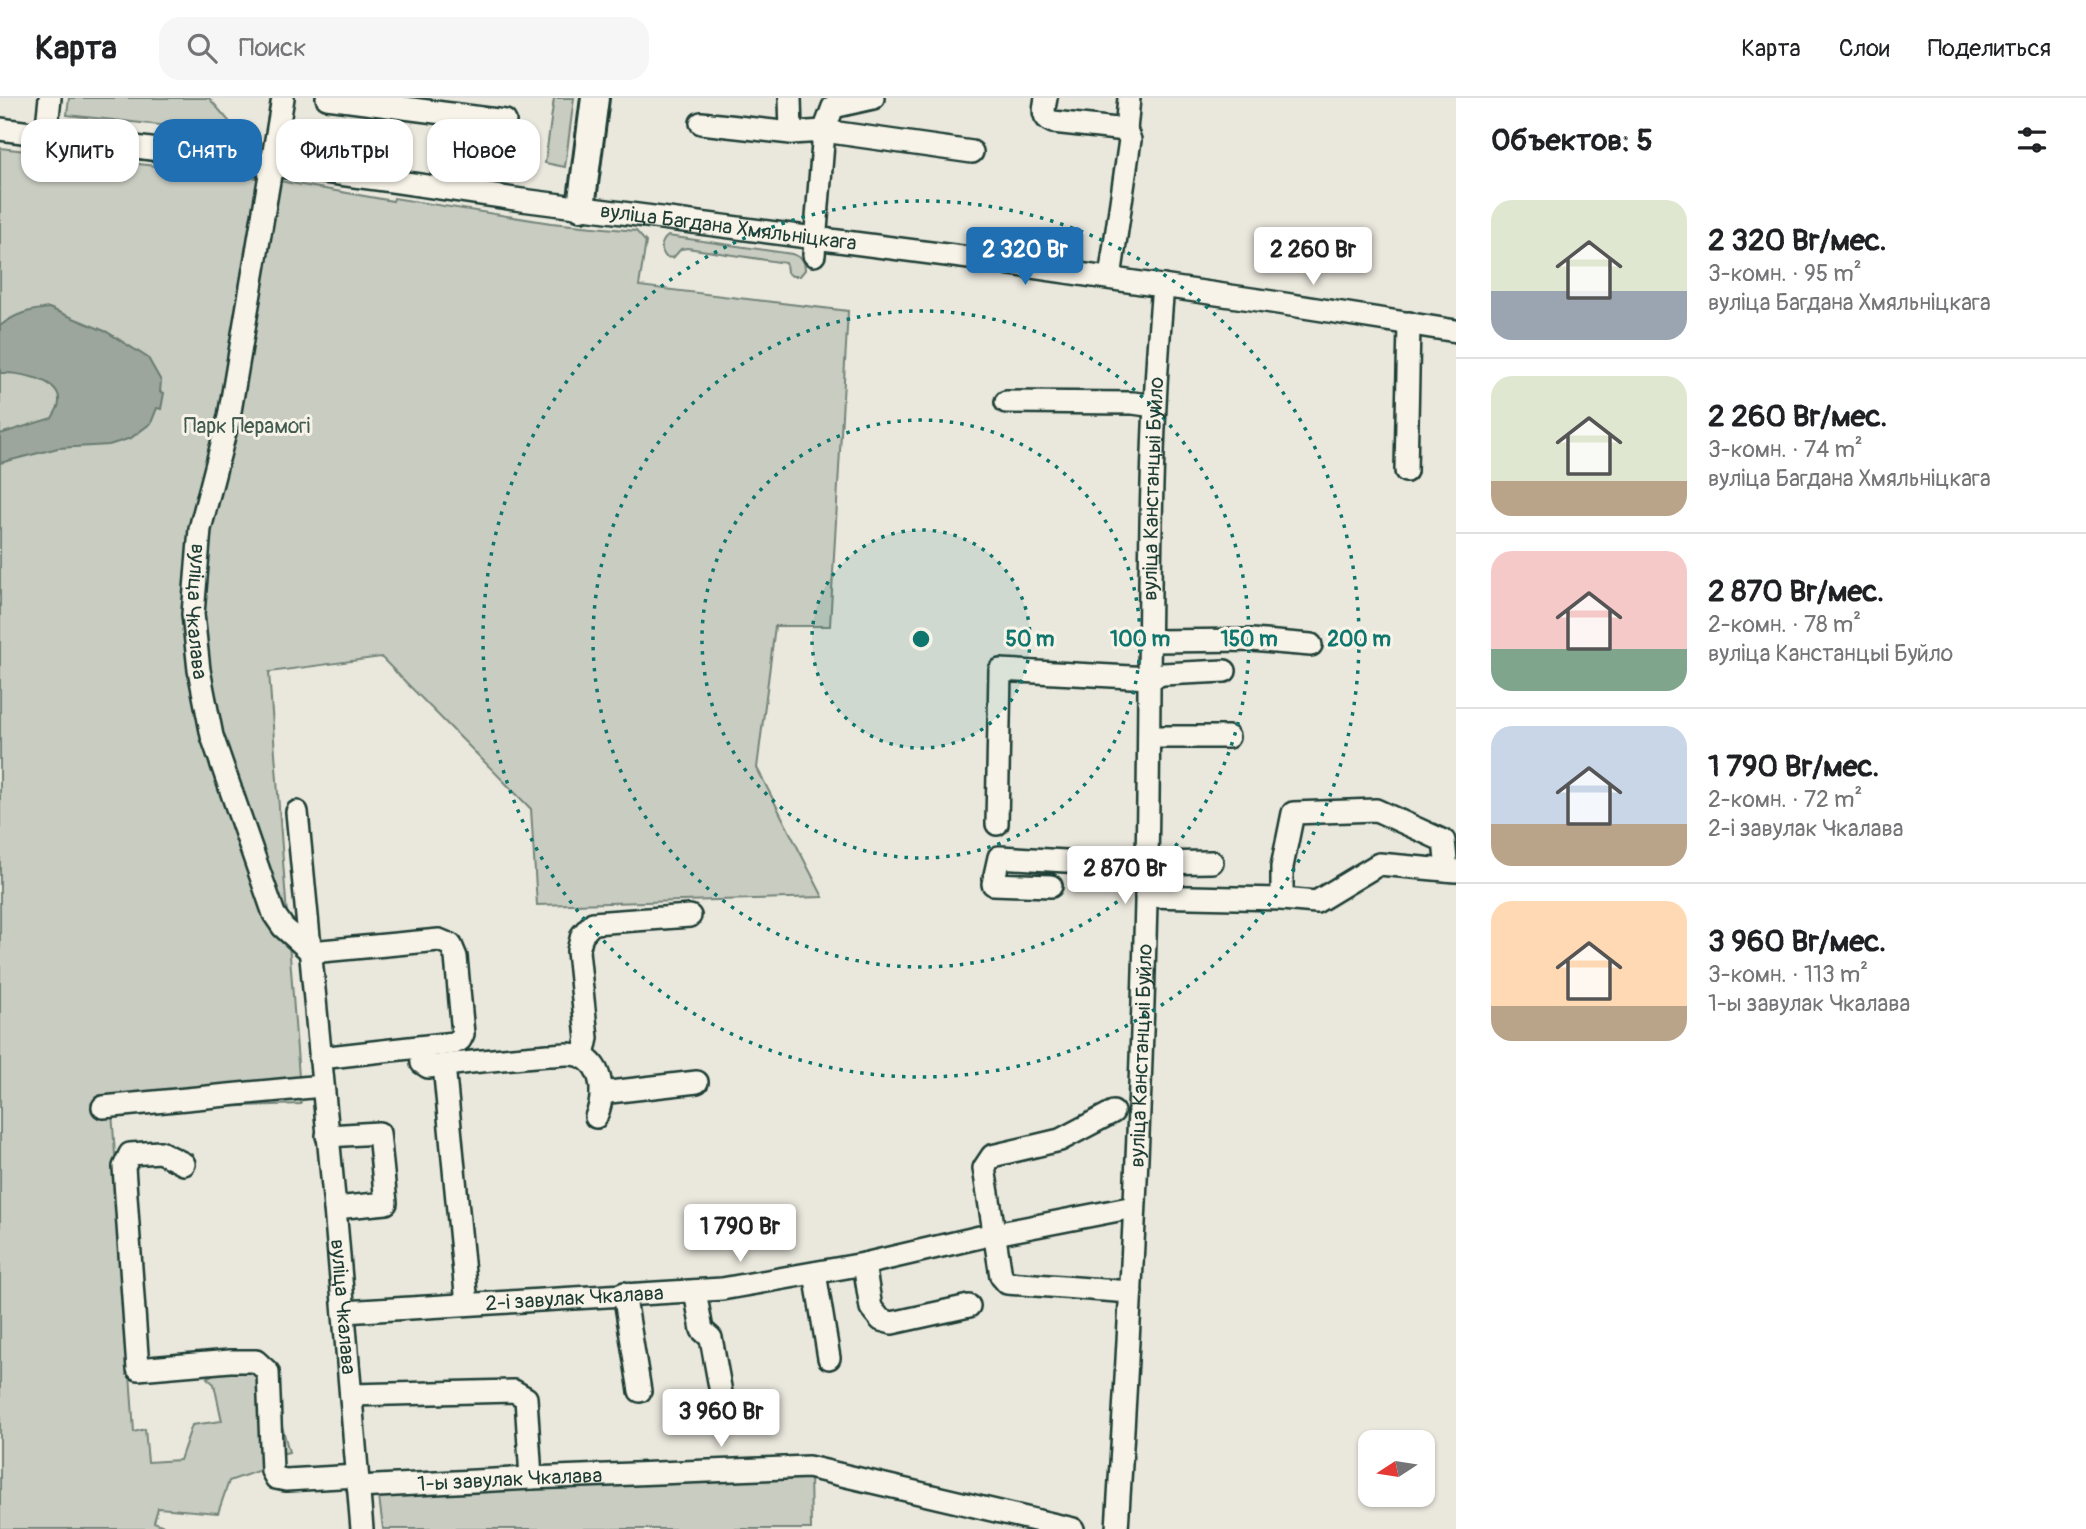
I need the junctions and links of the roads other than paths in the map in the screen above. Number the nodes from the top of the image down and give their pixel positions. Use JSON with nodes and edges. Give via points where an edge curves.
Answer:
{"nodes":[{"id":1,"x":50,"y":98,"type":"edge"},
{"id":2,"x":283,"y":98,"type":"edge"},
{"id":3,"x":327,"y":98,"type":"edge"},
{"id":4,"x":595,"y":98,"type":"edge"},
{"id":5,"x":790,"y":98,"type":"edge"},
{"id":6,"x":873,"y":98,"type":"edge"},
{"id":7,"x":1046,"y":98,"type":"edge"},
{"id":8,"x":1129,"y":98,"type":"edge"},
{"id":9,"x":48,"y":119,"type":"edge"},
{"id":10,"x":490,"y":119,"type":"edge"},
{"id":11,"x":701,"y":123,"type":"dead end"},
{"id":12,"x":0,"y":129,"type":"edge"},
{"id":13,"x":1126,"y":130,"type":"junction"},
{"id":14,"x":824,"y":131,"type":"junction"},
{"id":15,"x":21,"y":132,"type":"edge"},
{"id":16,"x":791,"y":133,"type":"junction"},
{"id":17,"x":139,"y":147,"type":"edge"},
{"id":18,"x":972,"y":152,"type":"dead end"},
{"id":19,"x":270,"y":165,"type":"junction"},
{"id":20,"x":580,"y":207,"type":"junction"},
{"id":21,"x":815,"y":246,"type":"junction"},
{"id":22,"x":1110,"y":278,"type":"junction"},
{"id":23,"x":1163,"y":286,"type":"junction"},
{"id":24,"x":1409,"y":323,"type":"junction"},
{"id":25,"x":1456,"y":331,"type":"edge"},
{"id":26,"x":1006,"y":402,"type":"dead end"},
{"id":27,"x":1154,"y":406,"type":"junction"},
{"id":28,"x":1406,"y":471,"type":"dead end"},
{"id":29,"x":1151,"y":641,"type":"junction"},
{"id":30,"x":1311,"y":645,"type":"dead end"},
{"id":31,"x":1225,"y":671,"type":"dead end"},
{"id":32,"x":1150,"y":678,"type":"junction"},
{"id":33,"x":1149,"y":737,"type":"junction"},
{"id":34,"x":1228,"y":737,"type":"dead end"},
{"id":35,"x":298,"y":812,"type":"dead end"},
{"id":36,"x":997,"y":824,"type":"dead end"},
{"id":37,"x":1212,"y":862,"type":"dead end"},
{"id":38,"x":1147,"y":864,"type":"junction"},
{"id":39,"x":1451,"y":871,"type":"edge"},
{"id":40,"x":1051,"y":886,"type":"dead end"},
{"id":41,"x":1146,"y":896,"type":"junction"},
{"id":42,"x":1282,"y":899,"type":"junction"},
{"id":43,"x":690,"y":916,"type":"dead end"},
{"id":44,"x":311,"y":952,"type":"junction"},
{"id":45,"x":421,"y":1047,"type":"junction"},
{"id":46,"x":583,"y":1056,"type":"junction"},
{"id":47,"x":320,"y":1058,"type":"junction"},
{"id":48,"x":444,"y":1065,"type":"junction"},
{"id":49,"x":696,"y":1082,"type":"dead end"},
{"id":50,"x":323,"y":1086,"type":"junction"},
{"id":51,"x":601,"y":1093,"type":"junction"},
{"id":52,"x":103,"y":1107,"type":"dead end"},
{"id":53,"x":1113,"y":1112,"type":"dead end"},
{"id":54,"x":596,"y":1118,"type":"dead end"},
{"id":55,"x":327,"y":1136,"type":"junction"},
{"id":56,"x":184,"y":1164,"type":"dead end"},
{"id":57,"x":1134,"y":1207,"type":"junction"},
{"id":58,"x":335,"y":1208,"type":"junction"},
{"id":59,"x":995,"y":1236,"type":"junction"},
{"id":60,"x":864,"y":1264,"type":"junction"},
{"id":61,"x":815,"y":1273,"type":"junction"},
{"id":62,"x":695,"y":1291,"type":"junction"},
{"id":63,"x":1131,"y":1292,"type":"junction"},
{"id":64,"x":624,"y":1293,"type":"junction"},
{"id":65,"x":467,"y":1304,"type":"junction"},
{"id":66,"x":969,"y":1306,"type":"dead end"},
{"id":67,"x":344,"y":1312,"type":"junction"},
{"id":68,"x":829,"y":1358,"type":"dead end"},
{"id":69,"x":640,"y":1391,"type":"dead end"},
{"id":70,"x":351,"y":1395,"type":"junction"},
{"id":71,"x":724,"y":1409,"type":"dead end"},
{"id":72,"x":531,"y":1478,"type":"junction"},
{"id":73,"x":358,"y":1481,"type":"junction"},
{"id":74,"x":362,"y":1529,"type":"edge"},
{"id":75,"x":1073,"y":1529,"type":"edge"},
{"id":76,"x":1116,"y":1529,"type":"edge"}],
"edges":[{"from":1,"to":9,"type":"street"},
{"from":2,"to":19,"type":"street","name":"вуліца Чкалава"},
{"from":3,"to":10,"type":"street"},
{"from":4,"to":20,"type":"main road"},
{"from":5,"to":16,"type":"street"},
{"from":6,"to":14,"type":"street","via":[[833,107]]},
{"from":7,"to":13,"type":"street","via":[[1044,114],[1053,122]]},
{"from":8,"to":13,"type":"street"},
{"from":11,"to":16,"type":"street"},
{"from":12,"to":15,"type":"street","name":"вуліца Багдана Хмяльніцкага"},
{"from":13,"to":22,"type":"street","via":[[1130,140]]},
{"from":14,"to":16,"type":"street"},
{"from":14,"to":18,"type":"street"},
{"from":14,"to":21,"type":"street"},
{"from":17,"to":19,"type":"street","name":"вуліца Багдана Хмяльніцкага"},
{"from":19,"to":20,"type":"street","name":"вуліца Багдана Хмяльніцкага"},
{"from":19,"to":44,"type":"street","name":"вуліца Чкалава","via":[[229,417],[200,529],[193,614],[216,749],[274,914]]},
{"from":20,"to":21,"type":"street","name":"вуліца Багдана Хмяльніцкага","via":[[660,224]]},
{"from":21,"to":22,"type":"street","name":"вуліца Багдана Хмяльніцкага"},
{"from":22,"to":23,"type":"street","name":"вуліца Багдана Хмяльніцкага"},
{"from":23,"to":24,"type":"street","name":"вуліца Багдана Хмяльніцкага"},
{"from":23,"to":27,"type":"street","name":"вуліца Канстанцыі Буйло"},
{"from":24,"to":25,"type":"street","name":"вуліца Багдана Хмяльніцкага"},
{"from":24,"to":28,"type":"street"},
{"from":26,"to":27,"type":"street"},
{"from":27,"to":29,"type":"street","name":"вуліца Канстанцыі Буйло"},
{"from":29,"to":30,"type":"street","via":[[1252,640]]},
{"from":29,"to":32,"type":"street","name":"вуліца Канстанцыі Буйло"},
{"from":31,"to":32,"type":"street"},
{"from":32,"to":33,"type":"street","name":"вуліца Канстанцыі Буйло"},
{"from":32,"to":36,"type":"street","via":[[1000,670]]},
{"from":33,"to":34,"type":"street"},
{"from":33,"to":38,"type":"street","name":"вуліца Канстанцыі Буйло"},
{"from":35,"to":44,"type":"street","name":"вуліца Чкалава"},
{"from":37,"to":38,"type":"street"},
{"from":38,"to":40,"type":"street","via":[[999,857],[993,884]]},
{"from":38,"to":41,"type":"street","name":"вуліца Канстанцыі Буйло"},
{"from":39,"to":42,"type":"street","via":[[1379,864],[1316,902]]},
{"from":39,"to":42,"type":"street","via":[[1444,841],[1376,810],[1293,813],[1282,867]]},
{"from":41,"to":42,"type":"street"},
{"from":41,"to":57,"type":"street","name":"вуліца Канстанцыі Буйло"},
{"from":43,"to":46,"type":"street","via":[[593,923],[582,934],[578,951],[587,1038]]},
{"from":44,"to":45,"type":"street","via":[[439,940],[451,945],[463,1034],[454,1043]]},
{"from":44,"to":47,"type":"street","name":"вуліца Чкалава"},
{"from":45,"to":47,"type":"street"},
{"from":45,"to":48,"type":"street","via":[[422,1063]]},
{"from":46,"to":48,"type":"street","via":[[566,1053]]},
{"from":46,"to":51,"type":"street","via":[[599,1075]]},
{"from":47,"to":50,"type":"street","name":"вуліца Чкалава"},
{"from":48,"to":65,"type":"street"},
{"from":49,"to":51,"type":"street"},
{"from":50,"to":52,"type":"street"},
{"from":50,"to":55,"type":"street","name":"вуліца Чкалава"},
{"from":51,"to":54,"type":"street"},
{"from":53,"to":59,"type":"street","via":[[1060,1140],[992,1156],[985,1168]]},
{"from":55,"to":58,"type":"street","name":"вуліца Чкалава"},
{"from":55,"to":58,"type":"street","via":[[379,1132],[386,1203]]},
{"from":56,"to":73,"type":"street","name":"1-ы завулак Чкалава","via":[[160,1152],[130,1154],[124,1167],[138,1369],[256,1361],[268,1372],[276,1478]]},
{"from":57,"to":59,"type":"street","name":"2-і завулак Чкалава"},
{"from":57,"to":63,"type":"street","name":"вуліца Канстанцыі Буйло"},
{"from":58,"to":67,"type":"street","name":"вуліца Чкалава"},
{"from":59,"to":60,"type":"street","name":"2-і завулак Чкалава"},
{"from":59,"to":63,"type":"street","via":[[1000,1276],[1007,1283]]},
{"from":60,"to":61,"type":"street","name":"2-і завулак Чкалава"},
{"from":60,"to":66,"type":"street","via":[[871,1308],[881,1320],[892,1323]]},
{"from":61,"to":62,"type":"street","name":"2-і завулак Чкалава"},
{"from":61,"to":68,"type":"street"},
{"from":62,"to":64,"type":"street","name":"2-і завулак Чкалава"},
{"from":62,"to":71,"type":"street","via":[[702,1330],[711,1338]]},
{"from":63,"to":76,"type":"street","name":"вуліца Канстанцыі Буйло"},
{"from":64,"to":65,"type":"street","name":"2-і завулак Чкалава"},
{"from":64,"to":69,"type":"street"},
{"from":65,"to":67,"type":"street","name":"2-і завулак Чкалава"},
{"from":67,"to":70,"type":"street","name":"вуліца Чкалава"},
{"from":70,"to":72,"type":"street","via":[[514,1391],[526,1398]]},
{"from":70,"to":73,"type":"street","name":"вуліца Чкалава"},
{"from":72,"to":73,"type":"street","name":"1-ы завулак Чкалава"},
{"from":72,"to":75,"type":"street","name":"1-ы завулак Чкалава","via":[[808,1467]]},
{"from":73,"to":74,"type":"street","name":"вуліца Чкалава"}]}
